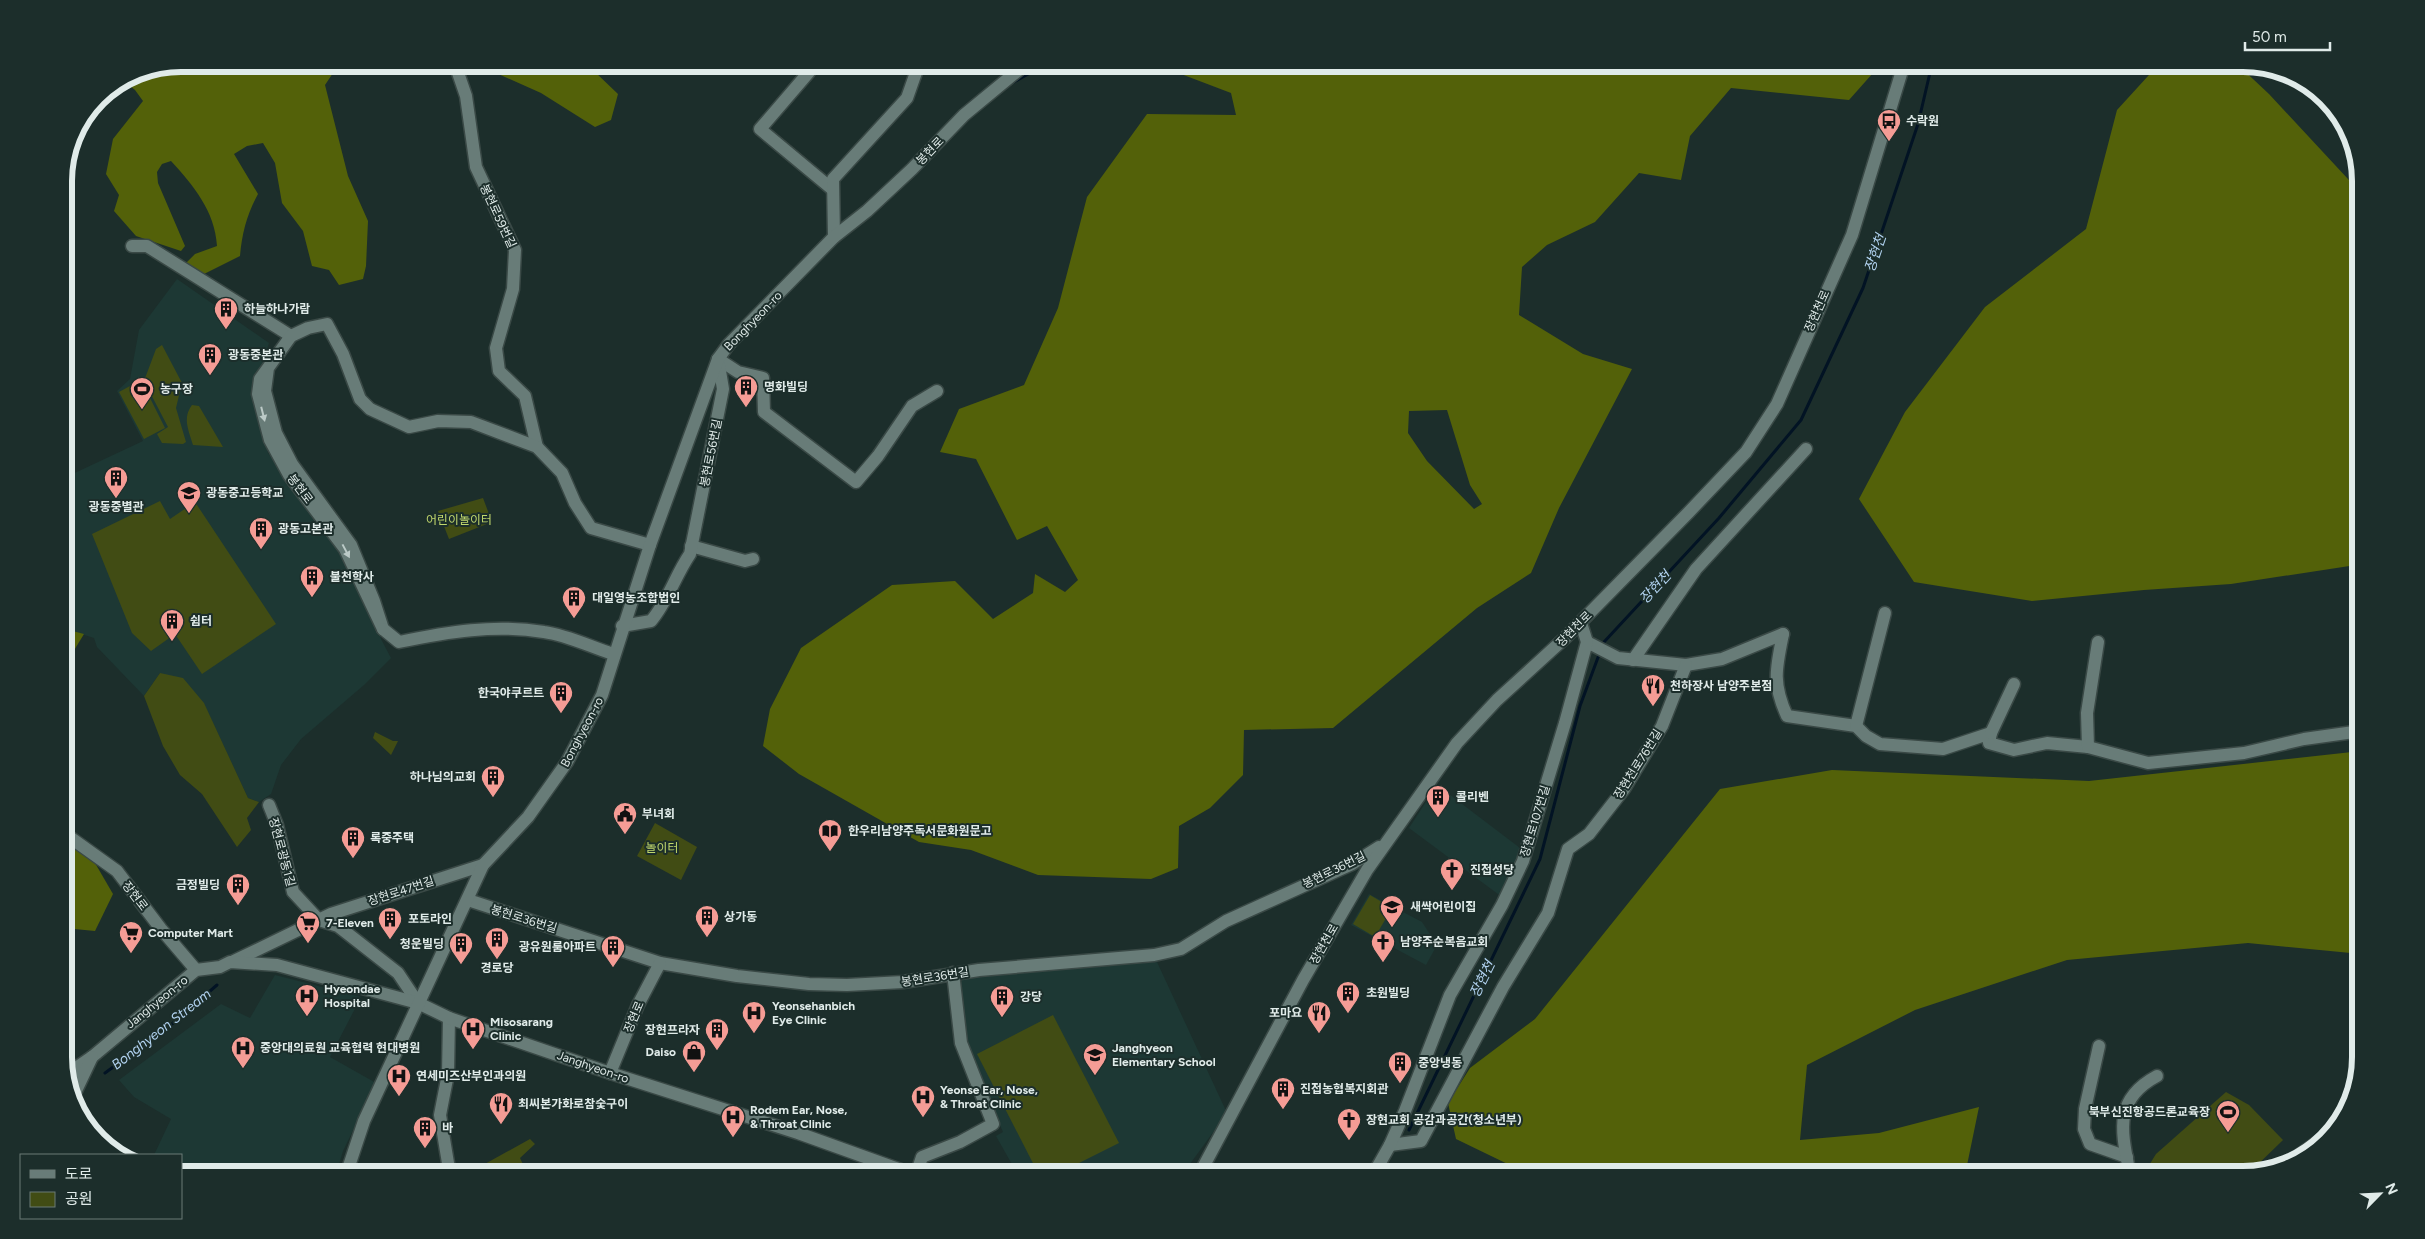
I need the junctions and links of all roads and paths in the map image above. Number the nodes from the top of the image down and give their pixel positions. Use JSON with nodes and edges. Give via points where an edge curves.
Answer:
{"nodes":[{"id":1,"x":1902,"y":72,"type":"edge"},
{"id":2,"x":458,"y":73,"type":"edge"},
{"id":3,"x":809,"y":73,"type":"edge"},
{"id":4,"x":916,"y":73,"type":"edge"},
{"id":5,"x":1016,"y":73,"type":"edge"},
{"id":6,"x":832,"y":189,"type":"junction"},
{"id":7,"x":834,"y":237,"type":"junction"},
{"id":8,"x":132,"y":246,"type":"dead end"},
{"id":9,"x":291,"y":336,"type":"junction"},
{"id":10,"x":718,"y":359,"type":"junction"},
{"id":11,"x":937,"y":392,"type":"dead end"},
{"id":12,"x":537,"y":447,"type":"junction"},
{"id":13,"x":1806,"y":449,"type":"dead end"},
{"id":14,"x":650,"y":546,"type":"junction"},
{"id":15,"x":691,"y":546,"type":"junction"},
{"id":16,"x":753,"y":559,"type":"dead end"},
{"id":17,"x":1885,"y":613,"type":"dead end"},
{"id":18,"x":1580,"y":623,"type":"junction"},
{"id":19,"x":622,"y":626,"type":"junction"},
{"id":20,"x":2098,"y":642,"type":"dead end"},
{"id":21,"x":1590,"y":644,"type":"junction"},
{"id":22,"x":613,"y":654,"type":"junction"},
{"id":23,"x":1633,"y":660,"type":"junction"},
{"id":24,"x":1686,"y":665,"type":"junction"},
{"id":25,"x":2014,"y":684,"type":"dead end"},
{"id":26,"x":1856,"y":726,"type":"junction"},
{"id":27,"x":2352,"y":732,"type":"edge"},
{"id":28,"x":1992,"y":733,"type":"junction"},
{"id":29,"x":2088,"y":747,"type":"junction"},
{"id":30,"x":269,"y":805,"type":"dead end"},
{"id":31,"x":73,"y":839,"type":"edge"},
{"id":32,"x":1385,"y":843,"type":"junction"},
{"id":33,"x":1356,"y":862,"type":"junction"},
{"id":34,"x":483,"y":865,"type":"junction"},
{"id":35,"x":1367,"y":870,"type":"junction"},
{"id":36,"x":468,"y":900,"type":"junction"},
{"id":37,"x":319,"y":920,"type":"junction"},
{"id":38,"x":230,"y":962,"type":"junction"},
{"id":39,"x":660,"y":963,"type":"junction"},
{"id":40,"x":196,"y":970,"type":"junction"},
{"id":41,"x":953,"y":973,"type":"junction"},
{"id":42,"x":418,"y":1003,"type":"junction"},
{"id":43,"x":449,"y":1018,"type":"junction"},
{"id":44,"x":2099,"y":1046,"type":"dead end"},
{"id":45,"x":92,"y":1057,"type":"junction"},
{"id":46,"x":74,"y":1069,"type":"edge"},
{"id":47,"x":610,"y":1073,"type":"junction"},
{"id":48,"x":2157,"y":1076,"type":"dead end"},
{"id":49,"x":77,"y":1088,"type":"edge"},
{"id":50,"x":1390,"y":1145,"type":"junction"},
{"id":51,"x":2127,"y":1157,"type":"junction"},
{"id":52,"x":349,"y":1166,"type":"edge"},
{"id":53,"x":448,"y":1166,"type":"edge"},
{"id":54,"x":889,"y":1166,"type":"edge"},
{"id":55,"x":918,"y":1166,"type":"edge"},
{"id":56,"x":1203,"y":1166,"type":"edge"},
{"id":57,"x":1378,"y":1166,"type":"edge"},
{"id":58,"x":2128,"y":1166,"type":"edge"}],
"edges":[{"from":1,"to":18,"type":"street","name":"장현천로","via":[[1852,235],[1777,404],[1746,452]]},
{"from":2,"to":12,"type":"street","name":"봉현로59번길","via":[[466,96],[476,167],[515,250],[513,289],[496,348],[499,370],[525,396]]},
{"from":3,"to":6,"type":"street","via":[[760,129]]},
{"from":4,"to":6,"type":"street","via":[[907,98],[833,179]]},
{"from":5,"to":7,"type":"street","name":"봉현로","via":[[964,115],[912,169]]},
{"from":6,"to":7,"type":"street"},
{"from":7,"to":10,"type":"street","name":"Bonghyeon-ro"},
{"from":8,"to":9,"type":"street","via":[[147,246]]},
{"from":9,"to":12,"type":"street","name":"봉현로","via":[[327,324],[343,354],[360,399],[370,409],[409,427],[438,421],[471,422]]},
{"from":9,"to":22,"type":"street","name":"봉현로","via":[[260,379],[258,394],[270,440],[289,475],[345,549],[383,629],[399,642],[440,633],[496,628],[546,632]]},
{"from":10,"to":11,"type":"street","via":[[738,372],[763,378],[764,412],[856,482],[912,406]]},
{"from":10,"to":14,"type":"street","name":"Bonghyeon-ro"},
{"from":10,"to":15,"type":"street","name":"봉현로56번길","via":[[723,389]]},
{"from":12,"to":14,"type":"street","via":[[562,473],[591,528]]},
{"from":13,"to":23,"type":"street","via":[[1696,570]]},
{"from":14,"to":19,"type":"street","name":"Bonghyeon-ro"},
{"from":15,"to":16,"type":"street","via":[[745,561]]},
{"from":15,"to":19,"type":"street","name":"봉현로56번길","via":[[664,606],[651,621]]},
{"from":17,"to":26,"type":"street"},
{"from":18,"to":21,"type":"street"},
{"from":18,"to":32,"type":"street","name":"장현천로","via":[[1497,700],[1457,743]]},
{"from":19,"to":22,"type":"street","name":"Bonghyeon-ro"},
{"from":20,"to":29,"type":"street","via":[[2087,714]]},
{"from":21,"to":23,"type":"street","via":[[1618,658]]},
{"from":21,"to":50,"type":"street","name":"장현로107번길","via":[[1523,861],[1502,905],[1450,995]]},
{"from":22,"to":34,"type":"street","name":"Bonghyeon-ro","via":[[602,695],[567,762],[528,817]]},
{"from":23,"to":24,"type":"street"},
{"from":24,"to":26,"type":"street","via":[[1722,659],[1783,634],[1776,671],[1778,696],[1787,716]]},
{"from":24,"to":50,"type":"street","name":"장현천로76번길","via":[[1662,726],[1624,789],[1590,834],[1568,849],[1548,913],[1504,987],[1421,1142]]},
{"from":25,"to":28,"type":"street"},
{"from":26,"to":28,"type":"street","via":[[1880,744],[1944,750]]},
{"from":27,"to":29,"type":"street","via":[[2244,753],[2148,763]]},
{"from":28,"to":29,"type":"street","via":[[1988,742],[2014,750],[2047,743]]},
{"from":30,"to":37,"type":"street","name":"장현로광동1길","via":[[293,892]]},
{"from":31,"to":40,"type":"street","name":"장현로","via":[[117,871]]},
{"from":32,"to":33,"type":"street","name":"봉현로36번길"},
{"from":32,"to":35,"type":"street","name":"장현천로"},
{"from":33,"to":35,"type":"street"},
{"from":33,"to":41,"type":"street","name":"봉현로36번길","via":[[1226,921],[1181,949],[1154,955]]},
{"from":34,"to":36,"type":"street","name":"Bonghyeon-ro"},
{"from":34,"to":37,"type":"street","name":"장현로47번길"},
{"from":35,"to":56,"type":"street","name":"장현천로","via":[[1303,980]]},
{"from":36,"to":39,"type":"street","name":"봉현로36번길"},
{"from":36,"to":42,"type":"street","name":"Bonghyeon-ro"},
{"from":37,"to":38,"type":"street","name":"장현로47번길"},
{"from":37,"to":42,"type":"street","via":[[338,926],[398,973]]},
{"from":38,"to":40,"type":"street","name":"Janghyeon-ro","via":[[220,967]]},
{"from":38,"to":42,"type":"street","name":"Janghyeon-ro","via":[[277,965]]},
{"from":39,"to":41,"type":"street","name":"봉현로36번길","via":[[737,976],[818,984],[903,982]]},
{"from":39,"to":47,"type":"street","name":"장현로"},
{"from":40,"to":45,"type":"street","name":"Janghyeon-ro"},
{"from":41,"to":55,"type":"street","via":[[960,1043],[994,1124],[922,1157]]},
{"from":42,"to":43,"type":"street","name":"Janghyeon-ro"},
{"from":42,"to":52,"type":"street","name":"Bonghyeon-ro","via":[[364,1121]]},
{"from":43,"to":47,"type":"street","name":"Janghyeon-ro"},
{"from":43,"to":53,"type":"street","via":[[448,1074],[440,1115]]},
{"from":44,"to":51,"type":"street","via":[[2085,1109],[2084,1129],[2090,1144]]},
{"from":45,"to":46,"type":"street","name":"Janghyeon-ro"},
{"from":45,"to":49,"type":"street"},
{"from":47,"to":54,"type":"street","name":"Janghyeon-ro","via":[[798,1133]]},
{"from":48,"to":51,"type":"street","via":[[2128,1100],[2123,1111]]},
{"from":50,"to":57,"type":"street","name":"장현로107번길"},
{"from":51,"to":58,"type":"street"}]}
